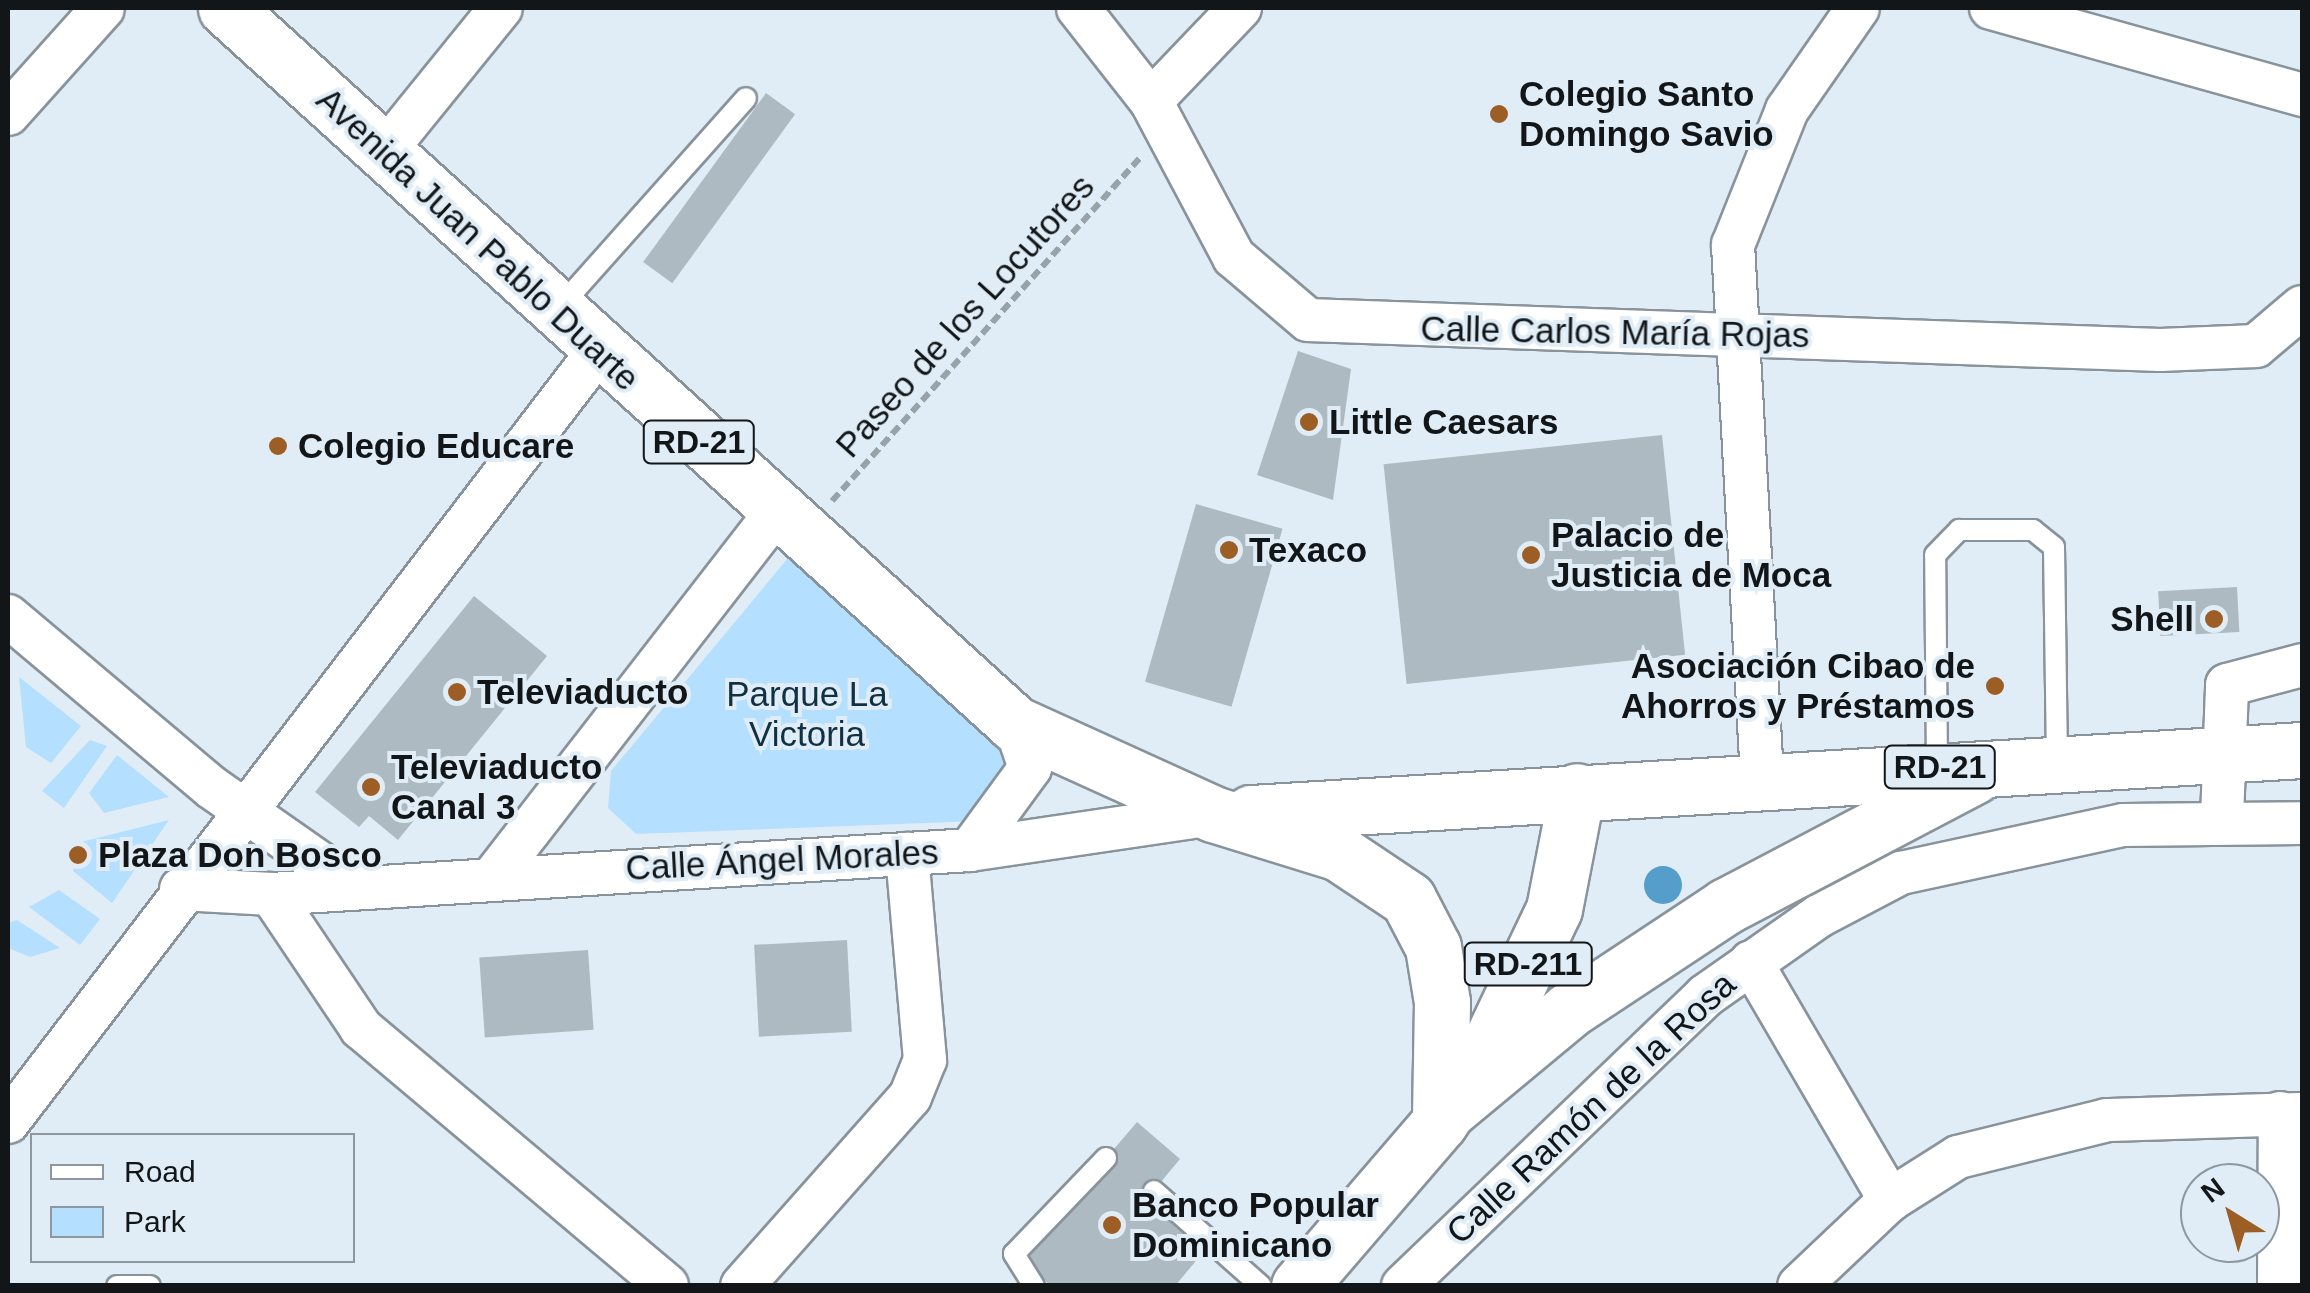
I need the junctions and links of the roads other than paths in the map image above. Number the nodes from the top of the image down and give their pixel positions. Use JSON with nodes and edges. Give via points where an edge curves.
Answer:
{"nodes":[{"id":1,"x":103,"y":8,"type":"edge"},
{"id":2,"x":226,"y":8,"type":"edge"},
{"id":3,"x":501,"y":8,"type":"edge"},
{"id":4,"x":1078,"y":8,"type":"edge"},
{"id":5,"x":1240,"y":8,"type":"edge"},
{"id":6,"x":1858,"y":8,"type":"edge"},
{"id":7,"x":1991,"y":8,"type":"edge"},
{"id":8,"x":2302,"y":95,"type":"edge"},
{"id":9,"x":746,"y":98,"type":"dead end"},
{"id":10,"x":8,"y":114,"type":"edge"},
{"id":11,"x":1158,"y":116,"type":"junction"},
{"id":12,"x":384,"y":151,"type":"junction"},
{"id":13,"x":2302,"y":307,"type":"edge"},
{"id":14,"x":555,"y":313,"type":"junction"},
{"id":15,"x":1733,"y":334,"type":"junction"},
{"id":16,"x":600,"y":350,"type":"junction"},
{"id":17,"x":789,"y":525,"type":"junction"},
{"id":18,"x":8,"y":616,"type":"edge"},
{"id":19,"x":2302,"y":665,"type":"edge"},
{"id":20,"x":1014,"y":724,"type":"junction"},
{"id":21,"x":2302,"y":750,"type":"edge"},
{"id":22,"x":2221,"y":751,"type":"junction"},
{"id":23,"x":2057,"y":759,"type":"junction"},
{"id":24,"x":2000,"y":762,"type":"junction"},
{"id":25,"x":1937,"y":767,"type":"junction"},
{"id":26,"x":1762,"y":778,"type":"junction"},
{"id":27,"x":1577,"y":791,"type":"junction"},
{"id":28,"x":244,"y":808,"type":"junction"},
{"id":29,"x":1213,"y":814,"type":"junction"},
{"id":30,"x":2222,"y":818,"type":"junction"},
{"id":31,"x":2302,"y":823,"type":"edge"},
{"id":32,"x":970,"y":850,"type":"junction"},
{"id":33,"x":906,"y":854,"type":"junction"},
{"id":34,"x":494,"y":876,"type":"junction"},
{"id":35,"x":348,"y":883,"type":"junction"},
{"id":36,"x":181,"y":889,"type":"junction"},
{"id":37,"x":270,"y":894,"type":"junction"},
{"id":38,"x":1751,"y":962,"type":"junction"},
{"id":39,"x":2291,"y":1114,"type":"edge"},
{"id":40,"x":1446,"y":1115,"type":"junction"},
{"id":41,"x":8,"y":1122,"type":"edge"},
{"id":42,"x":1106,"y":1158,"type":"dead end"},
{"id":43,"x":1154,"y":1191,"type":"dead end"},
{"id":44,"x":1890,"y":1200,"type":"junction"},
{"id":45,"x":117,"y":1286,"type":"edge"},
{"id":46,"x":150,"y":1286,"type":"edge"},
{"id":47,"x":666,"y":1286,"type":"edge"},
{"id":48,"x":742,"y":1286,"type":"edge"},
{"id":49,"x":1034,"y":1286,"type":"edge"},
{"id":50,"x":1260,"y":1286,"type":"edge"},
{"id":51,"x":1299,"y":1286,"type":"edge"},
{"id":52,"x":1403,"y":1286,"type":"edge"},
{"id":53,"x":1799,"y":1286,"type":"edge"},
{"id":54,"x":2279,"y":1286,"type":"edge"}],
"edges":[{"from":1,"to":10,"type":"street"},
{"from":2,"to":12,"type":"main road","name":"Avenida Juan Pablo Duarte","number":"RD-21"},
{"from":3,"to":12,"type":"street"},
{"from":4,"to":11,"type":"street","name":"Calle Carlos María Rojas"},
{"from":5,"to":11,"type":"street"},
{"from":6,"to":15,"type":"street","via":[[1755,174],[1733,245]]},
{"from":7,"to":8,"type":"street"},
{"from":9,"to":14,"type":"lane"},
{"from":11,"to":15,"type":"street","name":"Calle Carlos María Rojas","via":[[1234,257],[1308,320]]},
{"from":12,"to":14,"type":"main road","name":"Avenida Juan Pablo Duarte","number":"RD-21"},
{"from":13,"to":15,"type":"street","name":"Calle Carlos María Rojas","via":[[2256,346],[2224,349]]},
{"from":14,"to":16,"type":"main road","name":"Avenida Juan Pablo Duarte","number":"RD-21"},
{"from":15,"to":26,"type":"street"},
{"from":16,"to":17,"type":"main road","name":"Avenida Juan Pablo Duarte","number":"RD-21"},
{"from":16,"to":28,"type":"street"},
{"from":17,"to":20,"type":"main road","name":"Avenida Juan Pablo Duarte","number":"RD-21"},
{"from":17,"to":34,"type":"street"},
{"from":18,"to":28,"type":"street"},
{"from":19,"to":22,"type":"street","via":[[2227,686]]},
{"from":20,"to":29,"type":"main road","name":"Avenida Juan Pablo Duarte","number":"RD-21"},
{"from":20,"to":32,"type":"street","via":[[1030,768]]},
{"from":21,"to":22,"type":"main road","number":"RD-21"},
{"from":22,"to":23,"type":"main road","number":"RD-21"},
{"from":22,"to":30,"type":"street"},
{"from":23,"to":24,"type":"main road","number":"RD-21"},
{"from":23,"to":25,"type":"lane","via":[[2054,547],[2033,530],[1959,530],[1934,555]]},
{"from":24,"to":25,"type":"main road","number":"RD-21"},
{"from":24,"to":40,"type":"main road","via":[[1726,906],[1570,1010]]},
{"from":25,"to":26,"type":"main road","number":"RD-21"},
{"from":26,"to":27,"type":"main road","number":"RD-21"},
{"from":27,"to":29,"type":"main road","number":"RD-21"},
{"from":27,"to":40,"type":"main road","number":"RD-211","via":[[1554,909]]},
{"from":28,"to":35,"type":"street"},
{"from":28,"to":36,"type":"street"},
{"from":29,"to":32,"type":"street","name":"Calle Ángel Morales"},
{"from":29,"to":40,"type":"main road","name":"Avenida Juan Pablo Duarte","via":[[1339,853],[1408,899],[1433,947]]},
{"from":30,"to":31,"type":"street","name":"Calle Ramón de la Rosa"},
{"from":30,"to":38,"type":"street","name":"Calle Ramón de la Rosa","via":[[2010,843],[1901,874]]},
{"from":32,"to":33,"type":"street","name":"Calle Ángel Morales"},
{"from":33,"to":34,"type":"street","name":"Calle Ángel Morales"},
{"from":33,"to":48,"type":"street","via":[[925,1060],[910,1096]]},
{"from":34,"to":35,"type":"street","name":"Calle Ángel Morales"},
{"from":35,"to":37,"type":"street","name":"Calle Ángel Morales"},
{"from":36,"to":37,"type":"street","name":"Calle Ángel Morales"},
{"from":36,"to":41,"type":"street"},
{"from":37,"to":47,"type":"street","via":[[360,1028]]},
{"from":38,"to":44,"type":"street"},
{"from":38,"to":52,"type":"street","name":"Calle Ramón de la Rosa","via":[[1566,1123]]},
{"from":39,"to":44,"type":"street","via":[[2036,1131],[1958,1157]]},
{"from":39,"to":54,"type":"street"},
{"from":40,"to":51,"type":"main road","number":"RD-211"},
{"from":42,"to":49,"type":"lane","via":[[1014,1254]]},
{"from":43,"to":50,"type":"lane"},
{"from":44,"to":53,"type":"street"},
{"from":45,"to":46,"type":"lane"}]}
